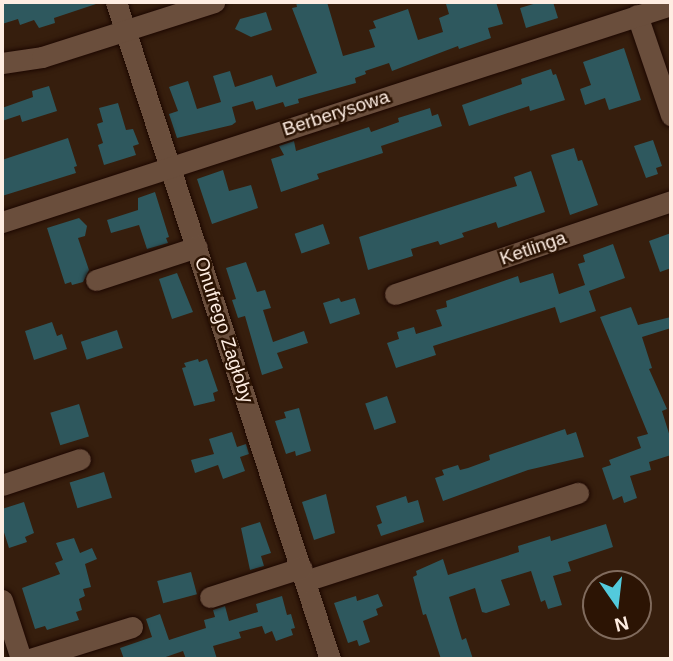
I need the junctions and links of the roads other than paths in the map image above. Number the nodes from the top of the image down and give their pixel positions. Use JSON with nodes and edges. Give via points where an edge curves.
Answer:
{"nodes":[{"id":1,"x":116,"y":2,"type":"edge"},
{"id":2,"x":214,"y":2,"type":"edge"},
{"id":3,"x":671,"y":5,"type":"edge"},
{"id":4,"x":637,"y":15,"type":"junction"},
{"id":5,"x":125,"y":30,"type":"junction"},
{"id":6,"x":2,"y":63,"type":"edge"},
{"id":7,"x":671,"y":115,"type":"edge"},
{"id":8,"x":171,"y":167,"type":"junction"},
{"id":9,"x":671,"y":201,"type":"edge"},
{"id":10,"x":2,"y":222,"type":"edge"},
{"id":11,"x":197,"y":247,"type":"junction"},
{"id":12,"x":96,"y":280,"type":"dead end"},
{"id":13,"x":395,"y":295,"type":"dead end"},
{"id":14,"x":80,"y":459,"type":"dead end"},
{"id":15,"x":2,"y":485,"type":"edge"},
{"id":16,"x":578,"y":493,"type":"dead end"},
{"id":17,"x":303,"y":575,"type":"junction"},
{"id":18,"x":210,"y":597,"type":"dead end"},
{"id":19,"x":2,"y":600,"type":"edge"},
{"id":20,"x":132,"y":627,"type":"dead end"},
{"id":21,"x":21,"y":659,"type":"edge"},
{"id":22,"x":30,"y":659,"type":"edge"},
{"id":23,"x":331,"y":659,"type":"edge"}],
"edges":[{"from":1,"to":5,"type":"street","name":"Onufrego Zagłoby"},
{"from":2,"to":5,"type":"street"},
{"from":3,"to":4,"type":"street","name":"Berberysowa"},
{"from":4,"to":7,"type":"street"},
{"from":4,"to":8,"type":"street","name":"Berberysowa"},
{"from":5,"to":6,"type":"street","via":[[42,57]]},
{"from":5,"to":8,"type":"street","name":"Onufrego Zagłoby"},
{"from":8,"to":10,"type":"street","name":"Berberysowa"},
{"from":8,"to":11,"type":"street","name":"Onufrego Zagłoby"},
{"from":9,"to":13,"type":"street","name":"Ketlinga"},
{"from":11,"to":12,"type":"street"},
{"from":11,"to":17,"type":"street","name":"Onufrego Zagłoby"},
{"from":14,"to":15,"type":"street"},
{"from":16,"to":17,"type":"street"},
{"from":17,"to":18,"type":"street"},
{"from":17,"to":23,"type":"street","name":"Onufrego Zagłoby"},
{"from":19,"to":21,"type":"street"},
{"from":20,"to":22,"type":"street"}]}
